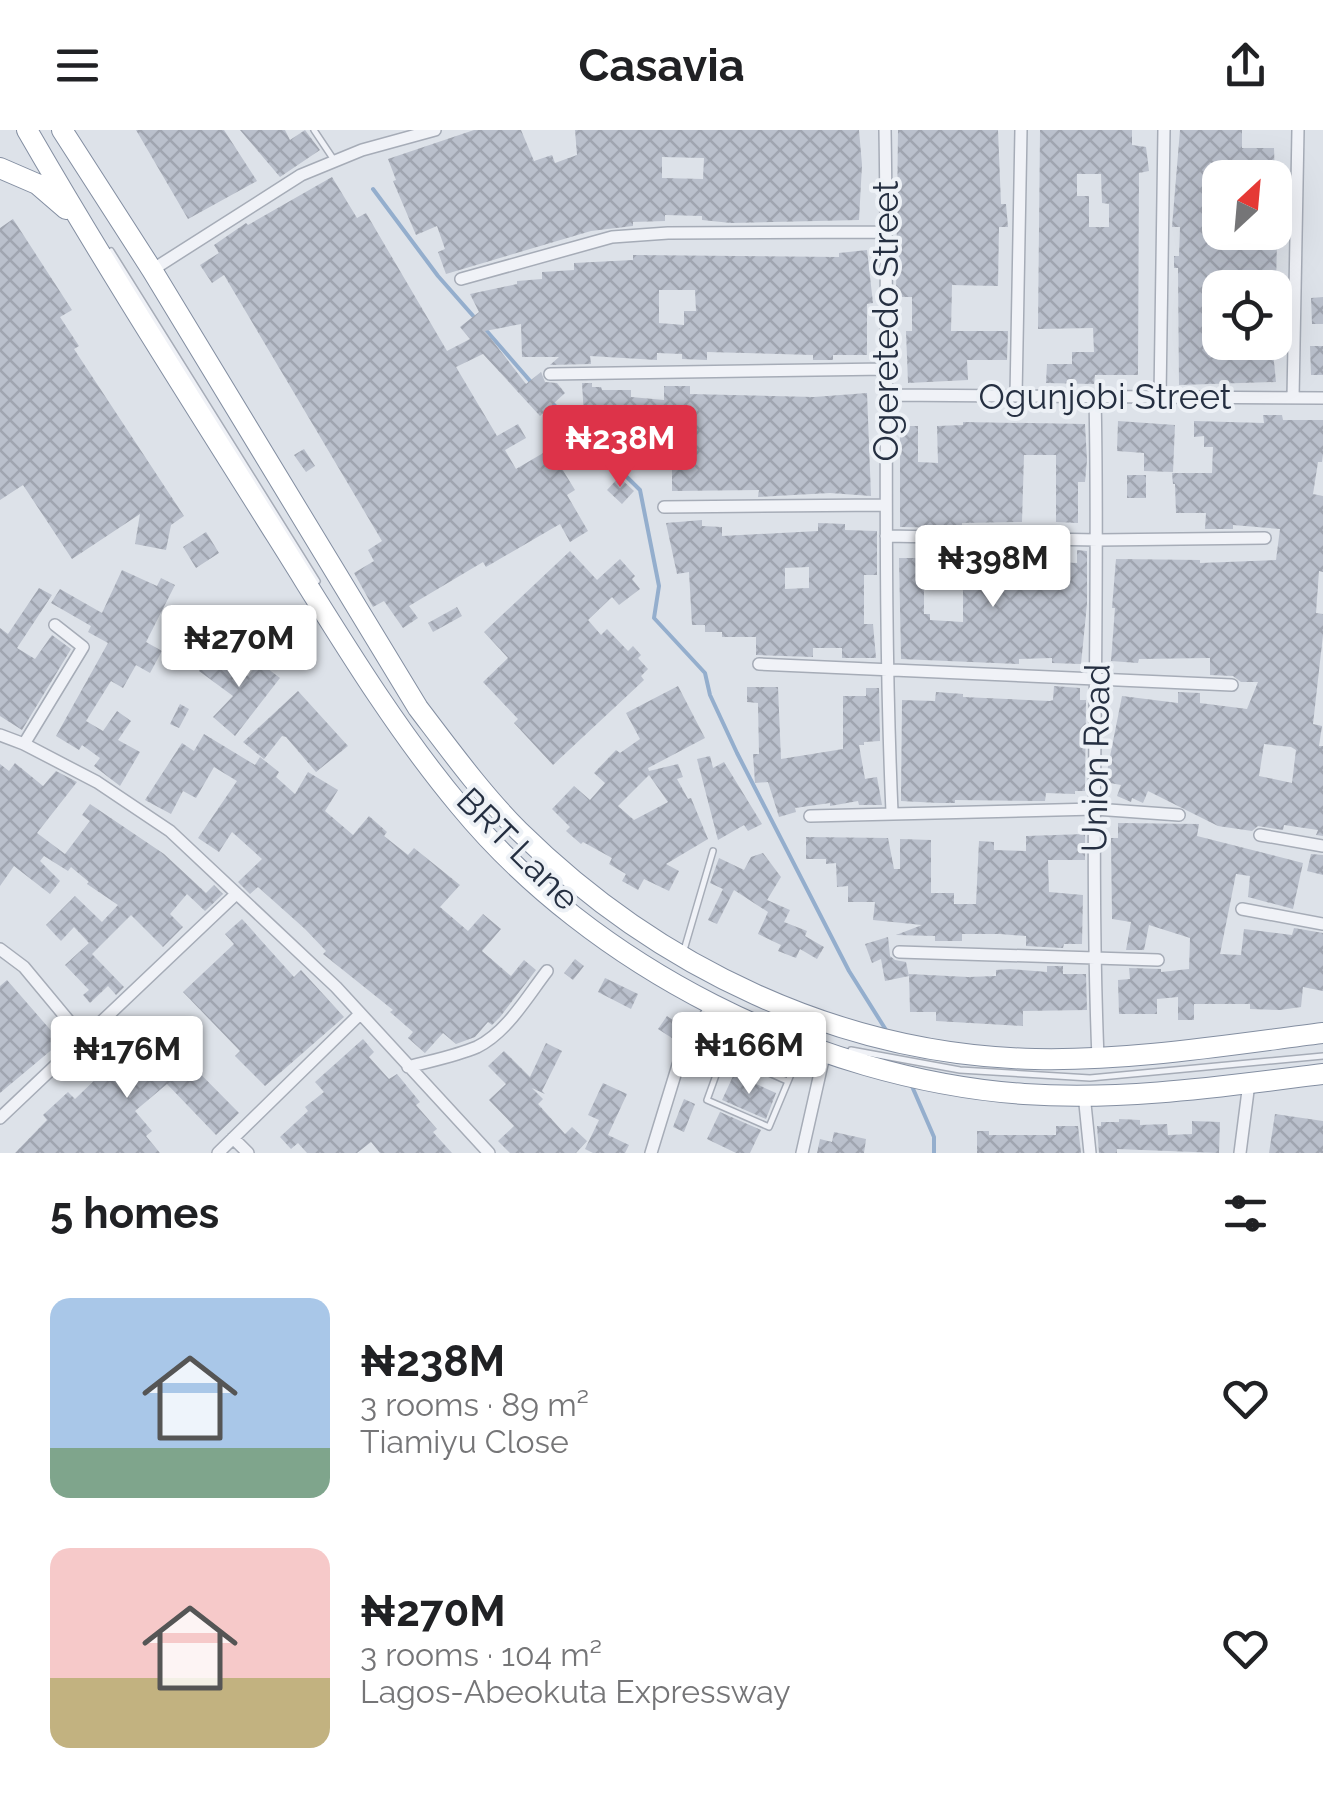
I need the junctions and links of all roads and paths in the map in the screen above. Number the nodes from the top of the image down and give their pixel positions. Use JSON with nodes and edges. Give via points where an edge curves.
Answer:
{"nodes":[{"id":1,"x":26,"y":130,"type":"edge"},
{"id":2,"x":35,"y":130,"type":"edge"},
{"id":3,"x":62,"y":130,"type":"edge"},
{"id":4,"x":314,"y":130,"type":"edge"},
{"id":5,"x":435,"y":130,"type":"edge"},
{"id":6,"x":884,"y":130,"type":"edge"},
{"id":7,"x":1020,"y":130,"type":"edge"},
{"id":8,"x":1164,"y":130,"type":"edge"},
{"id":9,"x":1298,"y":130,"type":"edge"},
{"id":10,"x":334,"y":160,"type":"junction"},
{"id":11,"x":0,"y":168,"type":"edge"},
{"id":12,"x":80,"y":212,"type":"junction"},
{"id":13,"x":887,"y":232,"type":"junction"},
{"id":14,"x":102,"y":238,"type":"dead end"},
{"id":15,"x":152,"y":270,"type":"junction"},
{"id":16,"x":462,"y":279,"type":"dead end"},
{"id":17,"x":887,"y":369,"type":"junction"},
{"id":18,"x":550,"y":374,"type":"dead end"},
{"id":19,"x":888,"y":395,"type":"junction"},
{"id":20,"x":1016,"y":396,"type":"junction"},
{"id":21,"x":1095,"y":397,"type":"junction"},
{"id":22,"x":1160,"y":398,"type":"junction"},
{"id":23,"x":1292,"y":398,"type":"junction"},
{"id":24,"x":1323,"y":398,"type":"edge"},
{"id":25,"x":886,"y":505,"type":"junction"},
{"id":26,"x":664,"y":508,"type":"dead end"},
{"id":27,"x":886,"y":536,"type":"junction"},
{"id":28,"x":1264,"y":538,"type":"dead end"},
{"id":29,"x":1098,"y":540,"type":"junction"},
{"id":30,"x":320,"y":586,"type":"dead end"},
{"id":31,"x":55,"y":625,"type":"dead end"},
{"id":32,"x":759,"y":664,"type":"dead end"},
{"id":33,"x":371,"y":669,"type":"dead end"},
{"id":34,"x":886,"y":669,"type":"junction"},
{"id":35,"x":1096,"y":677,"type":"junction"},
{"id":36,"x":1232,"y":685,"type":"dead end"},
{"id":37,"x":0,"y":735,"type":"edge"},
{"id":38,"x":24,"y":744,"type":"junction"},
{"id":39,"x":1096,"y":809,"type":"junction"},
{"id":40,"x":892,"y":812,"type":"junction"},
{"id":41,"x":1179,"y":815,"type":"dead end"},
{"id":42,"x":810,"y":816,"type":"dead end"},
{"id":43,"x":1260,"y":835,"type":"dead end"},
{"id":44,"x":1323,"y":846,"type":"edge"},
{"id":45,"x":713,"y":851,"type":"dead end"},
{"id":46,"x":235,"y":894,"type":"junction"},
{"id":47,"x":1242,"y":909,"type":"dead end"},
{"id":48,"x":1323,"y":924,"type":"edge"},
{"id":49,"x":0,"y":949,"type":"edge"},
{"id":50,"x":900,"y":952,"type":"dead end"},
{"id":51,"x":682,"y":958,"type":"junction"},
{"id":52,"x":1094,"y":958,"type":"junction"},
{"id":53,"x":1158,"y":960,"type":"dead end"},
{"id":54,"x":547,"y":971,"type":"dead end"},
{"id":55,"x":712,"y":1004,"type":"junction"},
{"id":56,"x":360,"y":1014,"type":"junction"},
{"id":57,"x":749,"y":1015,"type":"junction"},
{"id":58,"x":1323,"y":1033,"type":"edge"},
{"id":59,"x":83,"y":1038,"type":"junction"},
{"id":60,"x":813,"y":1043,"type":"junction"},
{"id":61,"x":724,"y":1053,"type":"junction"},
{"id":62,"x":1323,"y":1056,"type":"edge"},
{"id":63,"x":1098,"y":1058,"type":"junction"},
{"id":64,"x":915,"y":1062,"type":"junction"},
{"id":65,"x":408,"y":1067,"type":"junction"},
{"id":66,"x":1323,"y":1074,"type":"edge"},
{"id":67,"x":787,"y":1081,"type":"junction"},
{"id":68,"x":1249,"y":1083,"type":"junction"},
{"id":69,"x":1084,"y":1094,"type":"junction"},
{"id":70,"x":0,"y":1118,"type":"edge"},
{"id":71,"x":233,"y":1138,"type":"junction"},
{"id":72,"x":218,"y":1153,"type":"edge"},
{"id":73,"x":248,"y":1153,"type":"edge"},
{"id":74,"x":489,"y":1153,"type":"edge"},
{"id":75,"x":651,"y":1153,"type":"edge"},
{"id":76,"x":802,"y":1153,"type":"edge"},
{"id":77,"x":1090,"y":1153,"type":"edge"},
{"id":78,"x":1240,"y":1153,"type":"edge"}],
"edges":[{"from":1,"to":12,"type":"highway"},
{"from":2,"to":12,"type":"lane"},
{"from":3,"to":15,"type":"highway"},
{"from":4,"to":10,"type":"lane"},
{"from":5,"to":10,"type":"street"},
{"from":6,"to":13,"type":"street","name":"Ogeretedo Street"},
{"from":7,"to":20,"type":"street"},
{"from":8,"to":22,"type":"street"},
{"from":9,"to":23,"type":"street"},
{"from":10,"to":15,"type":"street","via":[[301,175],[186,257]]},
{"from":11,"to":12,"type":"highway"},
{"from":12,"to":55,"type":"highway","via":[[394,722],[461,808],[536,888]]},
{"from":13,"to":16,"type":"street","via":[[612,237]]},
{"from":13,"to":17,"type":"street","name":"Ogeretedo Street"},
{"from":14,"to":30,"type":"lane"},
{"from":15,"to":51,"type":"highway","via":[[418,708],[517,829],[571,879]]},
{"from":17,"to":18,"type":"street"},
{"from":17,"to":19,"type":"street","name":"Ogeretedo Street"},
{"from":19,"to":20,"type":"street","name":"Ogunjobi Street"},
{"from":19,"to":25,"type":"street","name":"Ogeretedo Street"},
{"from":20,"to":21,"type":"street","name":"Ogunjobi Street"},
{"from":21,"to":22,"type":"street","name":"Ogunjobi Street"},
{"from":21,"to":29,"type":"street","name":"Union Road"},
{"from":22,"to":23,"type":"street","name":"Ogunjobi Street"},
{"from":23,"to":24,"type":"street","name":"Ogunjobi Street"},
{"from":25,"to":26,"type":"street"},
{"from":25,"to":27,"type":"street","name":"Ogeretedo Street"},
{"from":27,"to":29,"type":"street"},
{"from":27,"to":34,"type":"street","name":"Ogeretedo Street"},
{"from":28,"to":29,"type":"street"},
{"from":29,"to":35,"type":"street","name":"Union Road"},
{"from":31,"to":38,"type":"street","via":[[83,647]]},
{"from":32,"to":34,"type":"street"},
{"from":33,"to":57,"type":"lane","name":"BRT Lane","via":[[484,826],[533,872],[650,960]]},
{"from":34,"to":35,"type":"street"},
{"from":34,"to":40,"type":"street","name":"Ogeretedo Street"},
{"from":35,"to":36,"type":"street"},
{"from":35,"to":39,"type":"street","name":"Union Road"},
{"from":37,"to":38,"type":"street"},
{"from":38,"to":46,"type":"street","via":[[170,831]]},
{"from":39,"to":40,"type":"street"},
{"from":39,"to":41,"type":"street"},
{"from":39,"to":52,"type":"street","name":"Union Road"},
{"from":40,"to":42,"type":"street"},
{"from":43,"to":44,"type":"street"},
{"from":45,"to":51,"type":"lane"},
{"from":46,"to":56,"type":"street"},
{"from":46,"to":59,"type":"street"},
{"from":47,"to":48,"type":"street"},
{"from":49,"to":59,"type":"street","via":[[24,967]]},
{"from":50,"to":52,"type":"street"},
{"from":51,"to":64,"type":"highway","via":[[776,1004],[876,1035]]},
{"from":52,"to":53,"type":"street"},
{"from":52,"to":63,"type":"street","name":"Union Road"},
{"from":54,"to":65,"type":"street","via":[[488,1040]]},
{"from":55,"to":57,"type":"highway"},
{"from":55,"to":75,"type":"street","via":[[678,1065]]},
{"from":56,"to":65,"type":"street"},
{"from":56,"to":71,"type":"street"},
{"from":57,"to":60,"type":"highway"},
{"from":57,"to":61,"type":"lane"},
{"from":58,"to":63,"type":"highway"},
{"from":59,"to":70,"type":"street"},
{"from":60,"to":64,"type":"highway","via":[[883,1063]]},
{"from":60,"to":67,"type":"lane"},
{"from":60,"to":76,"type":"street"},
{"from":61,"to":67,"type":"lane"},
{"from":61,"to":67,"type":"lane","via":[[707,1100],[770,1127]]},
{"from":62,"to":64,"type":"lane","via":[[1090,1078]]},
{"from":63,"to":64,"type":"highway"},
{"from":64,"to":69,"type":"highway","via":[[1029,1094]]},
{"from":65,"to":74,"type":"street"},
{"from":66,"to":68,"type":"highway"},
{"from":68,"to":69,"type":"highway"},
{"from":68,"to":78,"type":"street"},
{"from":69,"to":77,"type":"street"},
{"from":71,"to":72,"type":"street"},
{"from":71,"to":73,"type":"street"}]}
